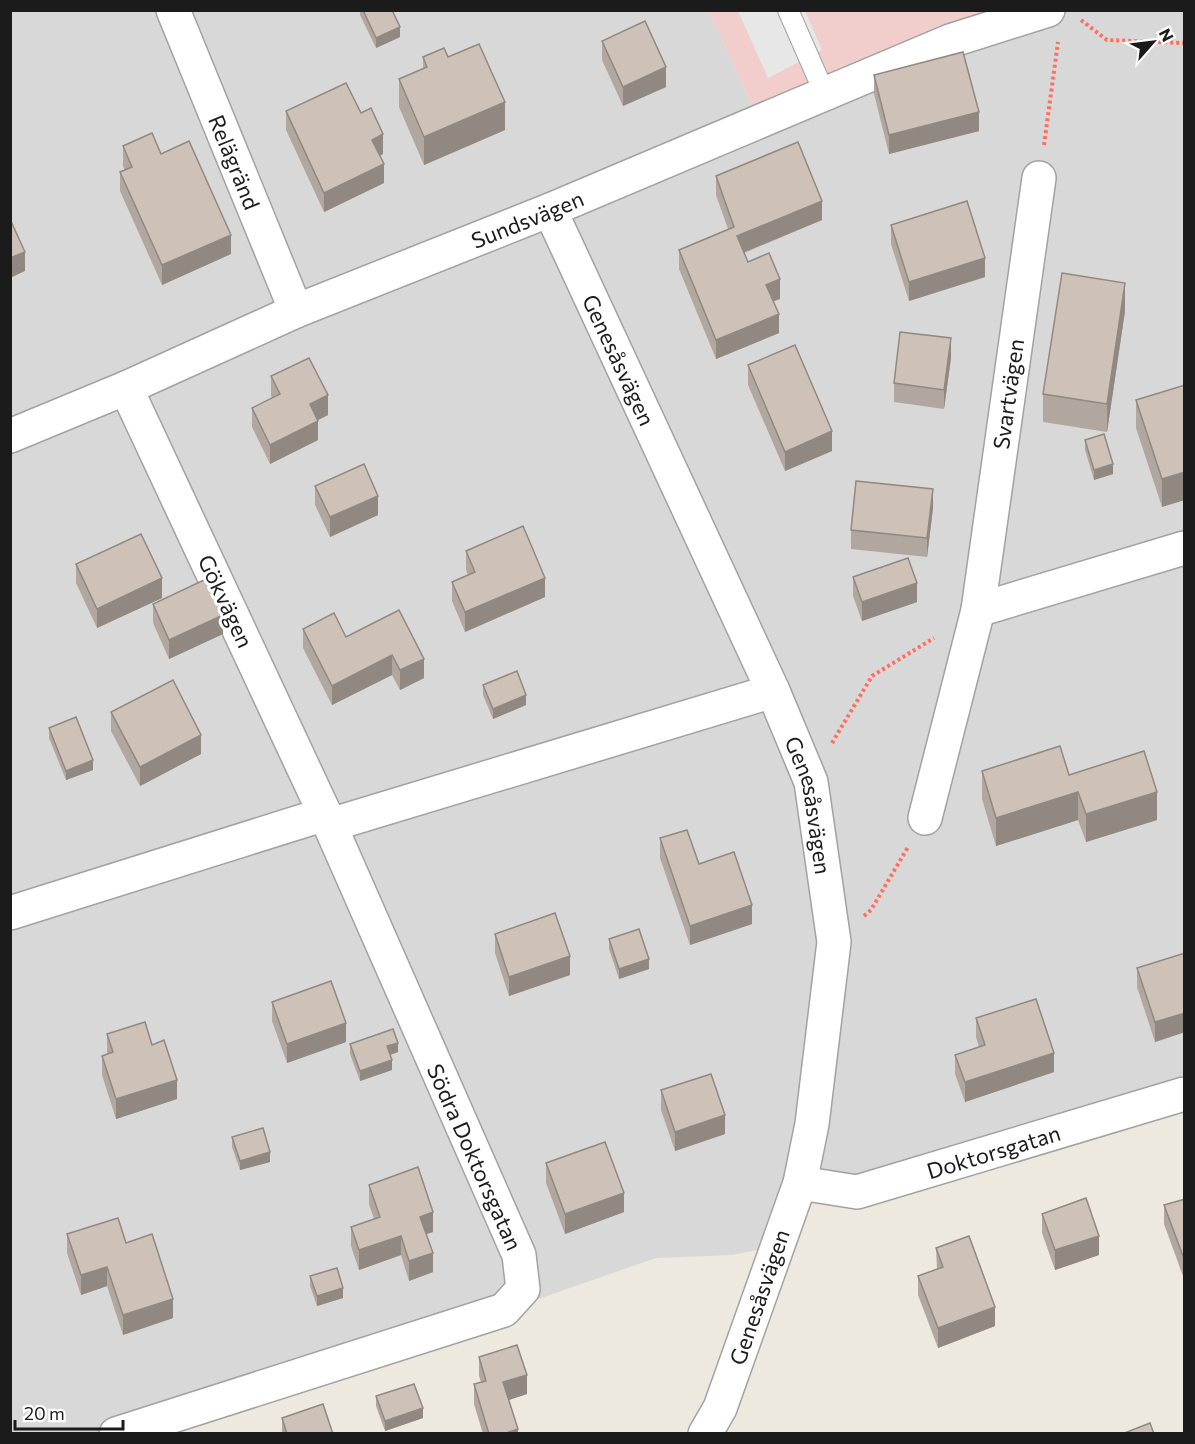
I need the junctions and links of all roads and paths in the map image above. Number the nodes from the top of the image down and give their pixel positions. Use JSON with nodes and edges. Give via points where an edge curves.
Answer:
{"nodes":[{"id":1,"x":173,"y":10,"type":"edge"},
{"id":2,"x":788,"y":10,"type":"edge"},
{"id":3,"x":1062,"y":20,"type":"edge"},
{"id":4,"x":1185,"y":43,"type":"edge"},
{"id":5,"x":824,"y":92,"type":"junction"},
{"id":6,"x":1039,"y":178,"type":"joint"},
{"id":7,"x":550,"y":210,"type":"junction"},
{"id":8,"x":296,"y":311,"type":"junction"},
{"id":9,"x":126,"y":388,"type":"junction"},
{"id":10,"x":10,"y":436,"type":"edge"},
{"id":11,"x":1185,"y":548,"type":"edge"},
{"id":12,"x":978,"y":610,"type":"junction"},
{"id":13,"x":773,"y":691,"type":"junction"},
{"id":14,"x":811,"y":782,"type":"junction"},
{"id":15,"x":925,"y":818,"type":"joint"},
{"id":16,"x":327,"y":819,"type":"junction"},
{"id":17,"x":10,"y":913,"type":"edge"},
{"id":18,"x":834,"y":942,"type":"junction"},
{"id":19,"x":1185,"y":1094,"type":"edge"},
{"id":20,"x":800,"y":1183,"type":"junction"},
{"id":21,"x":116,"y":1434,"type":"edge"},
{"id":22,"x":705,"y":1434,"type":"edge"}],
"edges":[{"from":1,"to":8,"type":"street","name":"Relägränd"},
{"from":2,"to":5,"type":"lane"},
{"from":3,"to":4,"type":"path","via":[[1107,40]]},
{"from":3,"to":5,"type":"street","name":"Sundsvägen","via":[[950,41]]},
{"from":3,"to":6,"type":"path"},
{"from":5,"to":7,"type":"street","name":"Sundsvägen"},
{"from":6,"to":12,"type":"street","name":"Svartvägen"},
{"from":7,"to":8,"type":"street","name":"Sundsvägen"},
{"from":7,"to":13,"type":"street","name":"Genesåsvägen"},
{"from":8,"to":9,"type":"street","name":"Sundsvägen"},
{"from":9,"to":10,"type":"street","name":"Sundsvägen"},
{"from":9,"to":16,"type":"street","name":"Gökvägen"},
{"from":11,"to":12,"type":"street"},
{"from":12,"to":14,"type":"path","via":[[872,676]]},
{"from":12,"to":15,"type":"street","name":"Svartvägen"},
{"from":13,"to":14,"type":"street","name":"Genesåsvägen"},
{"from":13,"to":16,"type":"street"},
{"from":14,"to":18,"type":"street","name":"Genesåsvägen"},
{"from":15,"to":18,"type":"path","via":[[871,910]]},
{"from":16,"to":17,"type":"street"},
{"from":16,"to":21,"type":"street","name":"Södra Doktorsgatan","via":[[519,1256],[523,1290],[504,1310]]},
{"from":18,"to":20,"type":"street","name":"Genesåsvägen","via":[[812,1124]]},
{"from":19,"to":20,"type":"street","name":"Doktorsgatan","via":[[857,1192]]},
{"from":20,"to":22,"type":"street","name":"Genesåsvägen","via":[[720,1408]]}]}
